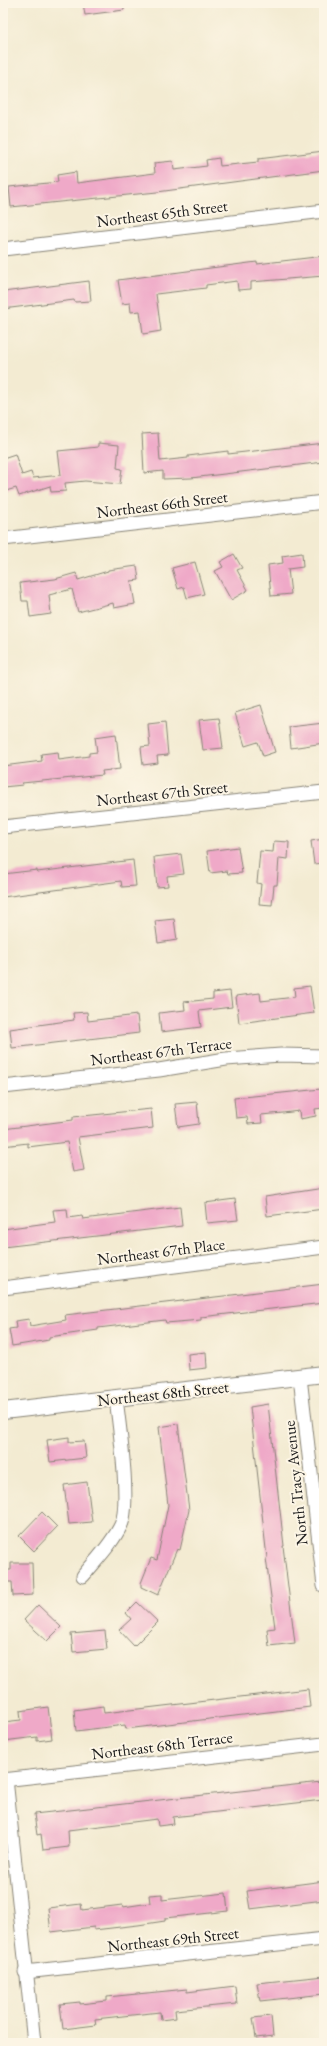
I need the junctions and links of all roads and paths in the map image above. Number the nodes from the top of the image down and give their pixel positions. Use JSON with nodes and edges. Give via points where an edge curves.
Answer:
{"nodes":[{"id":1,"x":324,"y":211,"type":"edge"},
{"id":2,"x":3,"y":249,"type":"edge"},
{"id":3,"x":324,"y":502,"type":"edge"},
{"id":4,"x":3,"y":539,"type":"edge"},
{"id":5,"x":324,"y":792,"type":"edge"},
{"id":6,"x":3,"y":827,"type":"edge"},
{"id":7,"x":324,"y":1056,"type":"edge"},
{"id":8,"x":3,"y":1087,"type":"edge"},
{"id":9,"x":324,"y":1247,"type":"edge"},
{"id":10,"x":3,"y":1288,"type":"edge"},
{"id":11,"x":324,"y":1374,"type":"edge"},
{"id":12,"x":300,"y":1377,"type":"junction"},
{"id":13,"x":116,"y":1398,"type":"junction"},
{"id":14,"x":3,"y":1411,"type":"edge"},
{"id":15,"x":83,"y":1576,"type":"dead end"},
{"id":16,"x":324,"y":1586,"type":"edge"},
{"id":17,"x":324,"y":1744,"type":"edge"},
{"id":18,"x":5,"y":1779,"type":"edge"},
{"id":19,"x":324,"y":1939,"type":"edge"},
{"id":20,"x":25,"y":1972,"type":"junction"},
{"id":21,"x":34,"y":2043,"type":"edge"}],
"edges":[{"from":1,"to":2,"type":"street","name":"Northeast 65th Street"},
{"from":3,"to":4,"type":"street","name":"Northeast 66th Street"},
{"from":5,"to":6,"type":"street","name":"Northeast 67th Street"},
{"from":7,"to":8,"type":"street","name":"Northeast 67th Terrace","via":[[281,1055],[226,1059],[159,1070]]},
{"from":9,"to":10,"type":"street","name":"Northeast 67th Place"},
{"from":11,"to":12,"type":"street","name":"Northeast 68th Street"},
{"from":12,"to":13,"type":"street","name":"Northeast 68th Street"},
{"from":12,"to":16,"type":"street","name":"North Tracy Avenue"},
{"from":13,"to":14,"type":"street","name":"Northeast 68th Street"},
{"from":13,"to":15,"type":"street","via":[[125,1505],[122,1524]]},
{"from":17,"to":18,"type":"street","name":"Northeast 68th Terrace"},
{"from":18,"to":20,"type":"street"},
{"from":19,"to":20,"type":"street","name":"Northeast 69th Street"},
{"from":20,"to":21,"type":"street"}]}
